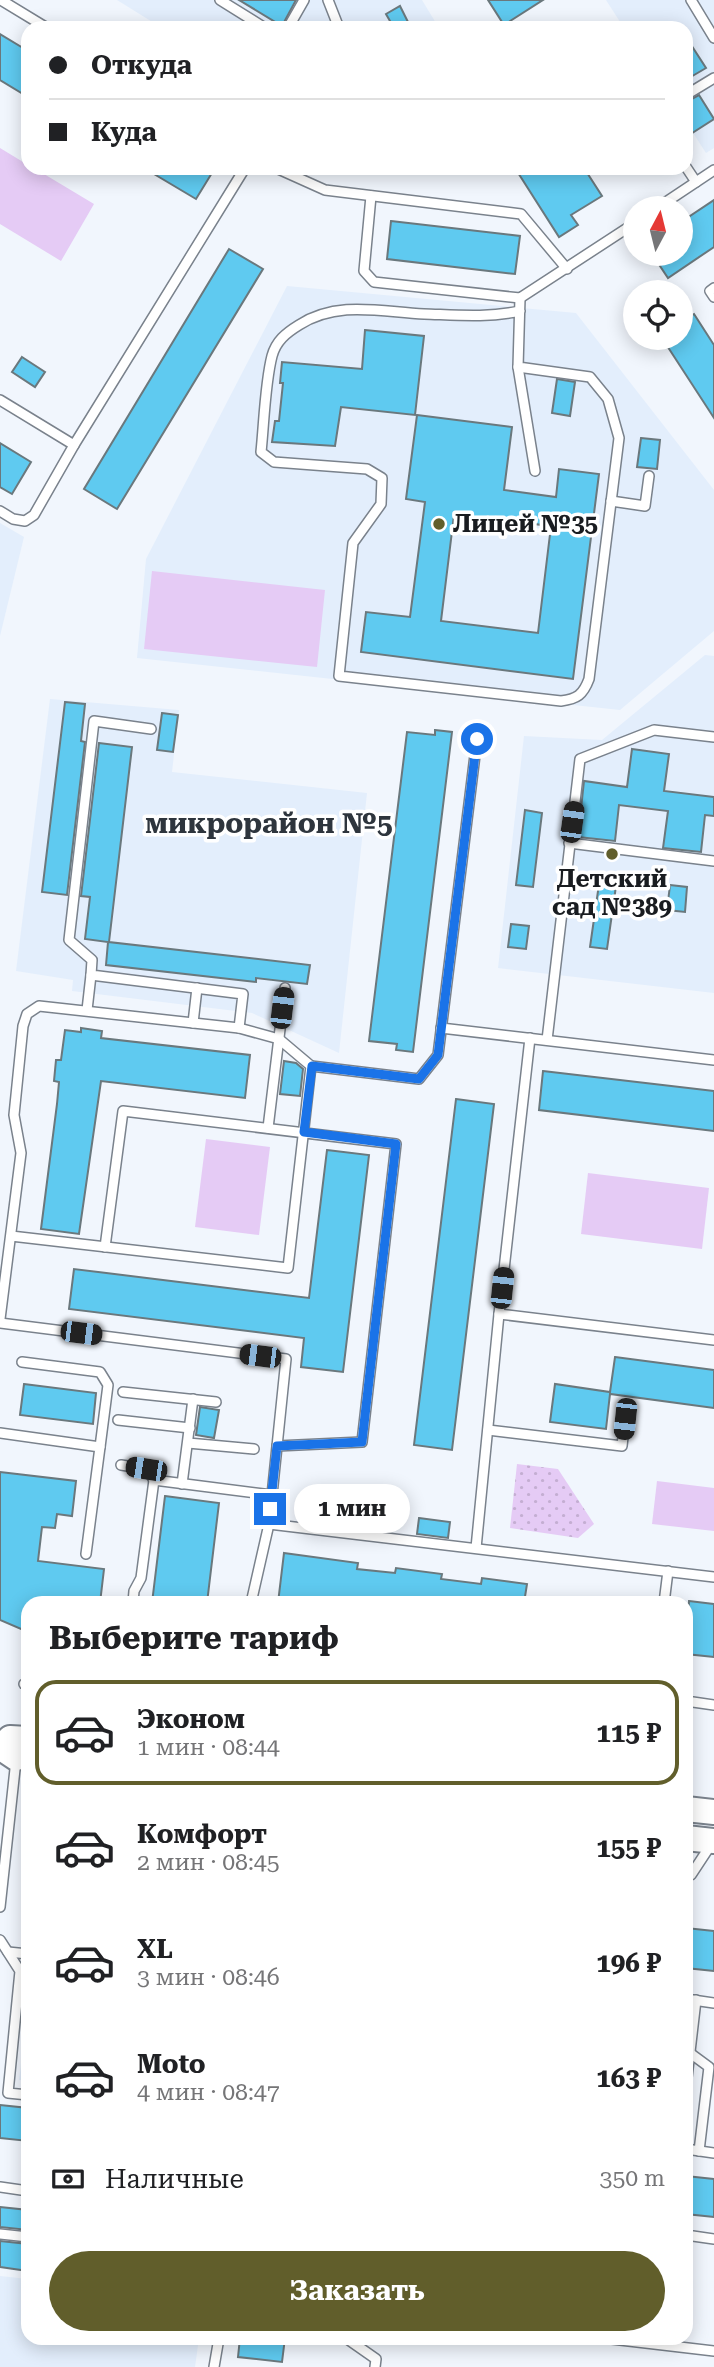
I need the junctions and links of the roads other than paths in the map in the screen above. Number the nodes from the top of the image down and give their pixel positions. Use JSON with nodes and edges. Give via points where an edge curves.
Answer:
{"nodes":[{"id":1,"x":1,"y":0,"type":"edge"},
{"id":2,"x":220,"y":0,"type":"edge"},
{"id":3,"x":304,"y":0,"type":"edge"},
{"id":4,"x":328,"y":0,"type":"edge"},
{"id":5,"x":691,"y":0,"type":"edge"},
{"id":6,"x":36,"y":21,"type":"edge"},
{"id":7,"x":254,"y":21,"type":"edge"},
{"id":8,"x":292,"y":21,"type":"edge"},
{"id":9,"x":336,"y":21,"type":"edge"},
{"id":10,"x":714,"y":38,"type":"edge"},
{"id":11,"x":714,"y":78,"type":"edge"},
{"id":12,"x":693,"y":91,"type":"edge"},
{"id":13,"x":714,"y":170,"type":"edge"},
{"id":14,"x":241,"y":175,"type":"edge"},
{"id":15,"x":292,"y":175,"type":"edge"},
{"id":16,"x":691,"y":175,"type":"edge"},
{"id":17,"x":696,"y":182,"type":"junction"},
{"id":18,"x":371,"y":196,"type":"junction"},
{"id":19,"x":675,"y":196,"type":"edge"},
{"id":20,"x":623,"y":231,"type":"edge"},
{"id":21,"x":567,"y":269,"type":"junction"},
{"id":22,"x":714,"y":288,"type":"edge"},
{"id":23,"x":714,"y":297,"type":"edge"},
{"id":24,"x":520,"y":298,"type":"junction"},
{"id":25,"x":520,"y":311,"type":"junction"},
{"id":26,"x":518,"y":367,"type":"junction"},
{"id":27,"x":0,"y":400,"type":"edge"},
{"id":28,"x":74,"y":445,"type":"junction"},
{"id":29,"x":535,"y":471,"type":"dead end"},
{"id":30,"x":649,"y":476,"type":"dead end"},
{"id":31,"x":611,"y":501,"type":"junction"},
{"id":32,"x":0,"y":511,"type":"edge"},
{"id":33,"x":151,"y":729,"type":"dead end"},
{"id":34,"x":714,"y":737,"type":"edge"},
{"id":35,"x":477,"y":739,"type":"dead end"},
{"id":36,"x":569,"y":843,"type":"junction"},
{"id":37,"x":714,"y":861,"type":"edge"},
{"id":38,"x":91,"y":975,"type":"junction"},
{"id":39,"x":197,"y":988,"type":"junction"},
{"id":40,"x":285,"y":988,"type":"dead end"},
{"id":41,"x":87,"y":1010,"type":"junction"},
{"id":42,"x":193,"y":1023,"type":"junction"},
{"id":43,"x":239,"y":1028,"type":"junction"},
{"id":44,"x":441,"y":1028,"type":"junction"},
{"id":45,"x":530,"y":1038,"type":"junction"},
{"id":46,"x":279,"y":1039,"type":"junction"},
{"id":47,"x":547,"y":1040,"type":"junction"},
{"id":48,"x":714,"y":1060,"type":"edge"},
{"id":49,"x":312,"y":1066,"type":"junction"},
{"id":50,"x":268,"y":1128,"type":"junction"},
{"id":51,"x":304,"y":1132,"type":"junction"},
{"id":52,"x":11,"y":1236,"type":"junction"},
{"id":53,"x":105,"y":1247,"type":"junction"},
{"id":54,"x":499,"y":1314,"type":"junction"},
{"id":55,"x":0,"y":1321,"type":"edge"},
{"id":56,"x":714,"y":1340,"type":"edge"},
{"id":57,"x":22,"y":1362,"type":"dead end"},
{"id":58,"x":124,"y":1392,"type":"dead end"},
{"id":59,"x":193,"y":1399,"type":"junction"},
{"id":60,"x":216,"y":1402,"type":"dead end"},
{"id":61,"x":625,"y":1419,"type":"dead end"},
{"id":62,"x":118,"y":1420,"type":"dead end"},
{"id":63,"x":190,"y":1428,"type":"junction"},
{"id":64,"x":488,"y":1430,"type":"junction"},
{"id":65,"x":0,"y":1433,"type":"edge"},
{"id":66,"x":188,"y":1443,"type":"junction"},
{"id":67,"x":277,"y":1446,"type":"junction"},
{"id":68,"x":100,"y":1447,"type":"junction"},
{"id":69,"x":254,"y":1449,"type":"dead end"},
{"id":70,"x":121,"y":1465,"type":"dead end"},
{"id":71,"x":154,"y":1480,"type":"junction"},
{"id":72,"x":182,"y":1484,"type":"junction"},
{"id":73,"x":272,"y":1495,"type":"junction"},
{"id":74,"x":269,"y":1524,"type":"junction"},
{"id":75,"x":476,"y":1548,"type":"junction"},
{"id":76,"x":86,"y":1553,"type":"dead end"},
{"id":77,"x":668,"y":1571,"type":"junction"},
{"id":78,"x":714,"y":1577,"type":"edge"},
{"id":79,"x":133,"y":1596,"type":"edge"},
{"id":80,"x":253,"y":1596,"type":"edge"},
{"id":81,"x":665,"y":1596,"type":"edge"},
{"id":82,"x":693,"y":1702,"type":"edge"},
{"id":83,"x":714,"y":1705,"type":"edge"},
{"id":84,"x":0,"y":1727,"type":"edge"},
{"id":85,"x":21,"y":1730,"type":"edge"},
{"id":86,"x":18,"y":1754,"type":"edge"},
{"id":87,"x":693,"y":1810,"type":"edge"},
{"id":88,"x":714,"y":1812,"type":"edge"},
{"id":89,"x":693,"y":1839,"type":"edge"},
{"id":90,"x":714,"y":1841,"type":"edge"},
{"id":91,"x":693,"y":1872,"type":"edge"},
{"id":92,"x":0,"y":1907,"type":"edge"},
{"id":93,"x":0,"y":1940,"type":"edge"},
{"id":94,"x":8,"y":1952,"type":"junction"},
{"id":95,"x":21,"y":1953,"type":"edge"},
{"id":96,"x":693,"y":2000,"type":"edge"},
{"id":97,"x":714,"y":2003,"type":"edge"},
{"id":98,"x":693,"y":2055,"type":"edge"},
{"id":99,"x":21,"y":2094,"type":"edge"},
{"id":100,"x":693,"y":2150,"type":"edge"},
{"id":101,"x":699,"y":2151,"type":"junction"},
{"id":102,"x":714,"y":2153,"type":"edge"},
{"id":103,"x":0,"y":2187,"type":"edge"},
{"id":104,"x":21,"y":2189,"type":"edge"},
{"id":105,"x":0,"y":2234,"type":"edge"},
{"id":106,"x":21,"y":2236,"type":"edge"},
{"id":107,"x":693,"y":2236,"type":"edge"},
{"id":108,"x":714,"y":2239,"type":"edge"},
{"id":109,"x":218,"y":2345,"type":"edge"},
{"id":110,"x":356,"y":2345,"type":"edge"},
{"id":111,"x":663,"y":2345,"type":"edge"},
{"id":112,"x":714,"y":2351,"type":"edge"},
{"id":113,"x":214,"y":2367,"type":"edge"},
{"id":114,"x":375,"y":2367,"type":"edge"}],
"edges":[{"from":1,"to":6,"type":"lane"},
{"from":2,"to":7,"type":"lane"},
{"from":3,"to":8,"type":"lane"},
{"from":4,"to":9,"type":"lane"},
{"from":5,"to":10,"type":"lane"},
{"from":11,"to":12,"type":"lane"},
{"from":13,"to":17,"type":"lane"},
{"from":14,"to":28,"type":"lane"},
{"from":15,"to":18,"type":"lane","via":[[325,190]]},
{"from":16,"to":17,"type":"lane"},
{"from":17,"to":19,"type":"lane"},
{"from":18,"to":21,"type":"lane","via":[[521,214]]},
{"from":18,"to":24,"type":"lane","via":[[364,271],[374,282]]},
{"from":20,"to":21,"type":"lane"},
{"from":21,"to":24,"type":"lane"},
{"from":22,"to":23,"type":"lane","via":[[710,291]]},
{"from":24,"to":25,"type":"lane"},
{"from":25,"to":26,"type":"lane"},
{"from":25,"to":31,"type":"lane","via":[[496,316],[332,310],[283,335],[272,355],[261,452],[274,462],[367,469],[382,478],[381,505],[353,542],[339,676],[561,701],[584,693]]},
{"from":26,"to":29,"type":"lane"},
{"from":26,"to":31,"type":"lane","via":[[590,377],[607,399],[619,438]]},
{"from":27,"to":28,"type":"lane"},
{"from":28,"to":32,"type":"lane","via":[[34,515],[25,521]]},
{"from":30,"to":31,"type":"lane","via":[[645,506]]},
{"from":33,"to":38,"type":"lane","via":[[94,721],[69,940],[92,960]]},
{"from":34,"to":36,"type":"lane","via":[[654,730],[580,759]]},
{"from":35,"to":44,"type":"lane"},
{"from":36,"to":37,"type":"lane"},
{"from":36,"to":47,"type":"lane"},
{"from":38,"to":39,"type":"lane"},
{"from":38,"to":41,"type":"lane"},
{"from":39,"to":42,"type":"lane"},
{"from":39,"to":43,"type":"lane","via":[[243,994]]},
{"from":40,"to":46,"type":"lane"},
{"from":41,"to":42,"type":"lane"},
{"from":41,"to":52,"type":"lane","via":[[39,1006],[27,1014],[14,1115],[21,1153]]},
{"from":42,"to":43,"type":"lane"},
{"from":43,"to":46,"type":"lane"},
{"from":44,"to":45,"type":"lane"},
{"from":44,"to":49,"type":"lane","via":[[438,1055],[419,1079]]},
{"from":45,"to":47,"type":"lane"},
{"from":45,"to":54,"type":"lane"},
{"from":46,"to":49,"type":"lane"},
{"from":46,"to":50,"type":"lane"},
{"from":47,"to":48,"type":"lane"},
{"from":49,"to":51,"type":"lane"},
{"from":50,"to":51,"type":"lane"},
{"from":50,"to":53,"type":"lane","via":[[123,1111]]},
{"from":51,"to":53,"type":"lane","via":[[288,1268]]},
{"from":51,"to":67,"type":"lane","via":[[396,1144],[362,1442]]},
{"from":52,"to":53,"type":"lane"},
{"from":52,"to":55,"type":"lane"},
{"from":54,"to":56,"type":"lane"},
{"from":54,"to":64,"type":"lane"},
{"from":55,"to":67,"type":"lane","via":[[286,1359]]},
{"from":57,"to":68,"type":"lane","via":[[100,1373],[108,1385]]},
{"from":58,"to":59,"type":"lane"},
{"from":59,"to":60,"type":"lane"},
{"from":59,"to":63,"type":"lane"},
{"from":61,"to":64,"type":"lane","via":[[622,1446]]},
{"from":62,"to":63,"type":"lane"},
{"from":63,"to":66,"type":"lane"},
{"from":64,"to":75,"type":"lane"},
{"from":65,"to":68,"type":"lane"},
{"from":66,"to":69,"type":"lane"},
{"from":66,"to":72,"type":"lane"},
{"from":67,"to":73,"type":"lane"},
{"from":68,"to":76,"type":"lane"},
{"from":70,"to":71,"type":"lane","via":[[146,1469]]},
{"from":71,"to":72,"type":"lane"},
{"from":71,"to":79,"type":"lane","via":[[141,1578]]},
{"from":72,"to":73,"type":"lane"},
{"from":73,"to":74,"type":"lane"},
{"from":74,"to":75,"type":"lane"},
{"from":74,"to":80,"type":"lane"},
{"from":75,"to":77,"type":"lane"},
{"from":77,"to":78,"type":"lane"},
{"from":77,"to":81,"type":"lane"},
{"from":82,"to":83,"type":"lane"},
{"from":84,"to":85,"type":"main road"},
{"from":86,"to":92,"type":"lane"},
{"from":87,"to":88,"type":"main road"},
{"from":89,"to":90,"type":"main road"},
{"from":90,"to":91,"type":"lane"},
{"from":93,"to":94,"type":"lane"},
{"from":94,"to":95,"type":"lane"},
{"from":94,"to":99,"type":"lane","via":[[20,1971],[8,2093]]},
{"from":96,"to":97,"type":"lane"},
{"from":98,"to":101,"type":"lane","via":[[709,2067]]},
{"from":100,"to":101,"type":"lane"},
{"from":101,"to":102,"type":"lane"},
{"from":103,"to":104,"type":"lane"},
{"from":105,"to":106,"type":"lane"},
{"from":107,"to":108,"type":"lane"},
{"from":109,"to":113,"type":"lane"},
{"from":110,"to":114,"type":"lane","via":[[376,2359]]},
{"from":111,"to":112,"type":"lane"}]}
